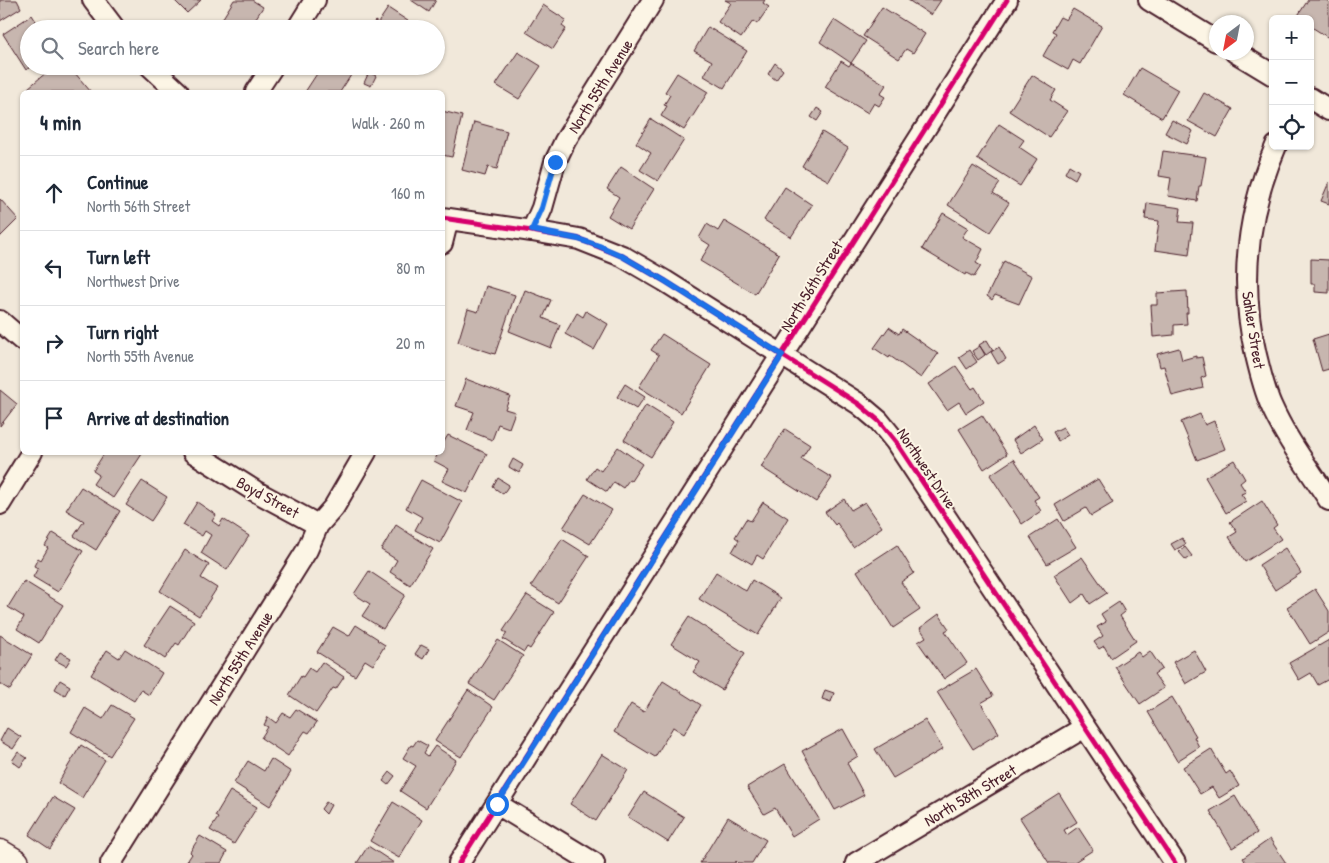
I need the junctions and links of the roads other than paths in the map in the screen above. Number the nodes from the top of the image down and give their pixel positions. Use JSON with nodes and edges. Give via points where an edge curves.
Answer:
{"nodes":[{"id":1,"x":93,"y":0,"type":"edge"},
{"id":2,"x":315,"y":0,"type":"edge"},
{"id":3,"x":653,"y":0,"type":"edge"},
{"id":4,"x":1007,"y":0,"type":"edge"},
{"id":5,"x":1150,"y":0,"type":"edge"},
{"id":6,"x":108,"y":20,"type":"edge"},
{"id":7,"x":303,"y":20,"type":"edge"},
{"id":8,"x":1209,"y":37,"type":"edge"},
{"id":9,"x":1248,"y":60,"type":"edge"},
{"id":10,"x":1269,"y":73,"type":"edge"},
{"id":11,"x":160,"y":75,"type":"edge"},
{"id":12,"x":267,"y":75,"type":"edge"},
{"id":13,"x":176,"y":90,"type":"edge"},
{"id":14,"x":257,"y":90,"type":"edge"},
{"id":15,"x":1314,"y":101,"type":"edge"},
{"id":16,"x":1329,"y":110,"type":"edge"},
{"id":17,"x":1274,"y":150,"type":"edge"},
{"id":18,"x":445,"y":219,"type":"edge"},
{"id":19,"x":532,"y":230,"type":"junction"},
{"id":20,"x":0,"y":321,"type":"edge"},
{"id":21,"x":20,"y":338,"type":"edge"},
{"id":22,"x":782,"y":355,"type":"junction"},
{"id":23,"x":30,"y":455,"type":"edge"},
{"id":24,"x":198,"y":455,"type":"edge"},
{"id":25,"x":364,"y":455,"type":"edge"},
{"id":26,"x":1329,"y":500,"type":"edge"},
{"id":27,"x":0,"y":504,"type":"edge"},
{"id":28,"x":318,"y":525,"type":"junction"},
{"id":29,"x":1085,"y":727,"type":"junction"},
{"id":30,"x":497,"y":804,"type":"junction"},
{"id":31,"x":0,"y":854,"type":"edge"},
{"id":32,"x":14,"y":863,"type":"edge"},
{"id":33,"x":111,"y":863,"type":"edge"},
{"id":34,"x":459,"y":863,"type":"edge"},
{"id":35,"x":594,"y":863,"type":"edge"},
{"id":36,"x":856,"y":863,"type":"edge"},
{"id":37,"x":1175,"y":863,"type":"edge"}],
"edges":[{"from":1,"to":6,"type":"street"},
{"from":2,"to":7,"type":"street"},
{"from":3,"to":19,"type":"street","name":"North 55th Avenue","via":[[565,141]]},
{"from":4,"to":22,"type":"street","name":"North 56th Street"},
{"from":5,"to":8,"type":"street"},
{"from":9,"to":10,"type":"street"},
{"from":11,"to":13,"type":"street"},
{"from":12,"to":14,"type":"street"},
{"from":15,"to":16,"type":"street"},
{"from":17,"to":26,"type":"street","name":"Sahler Street","via":[[1256,202],[1246,268],[1252,337],[1271,405],[1288,438]]},
{"from":18,"to":19,"type":"street","name":"Northwest Drive"},
{"from":19,"to":22,"type":"street","name":"Northwest Drive","via":[[578,239],[622,256]]},
{"from":20,"to":21,"type":"street"},
{"from":22,"to":29,"type":"street","name":"Northwest Drive","via":[[859,404],[879,421]]},
{"from":22,"to":30,"type":"street","name":"North 56th Street"},
{"from":23,"to":27,"type":"street"},
{"from":24,"to":28,"type":"street","name":"Boyd Street"},
{"from":25,"to":28,"type":"street","name":"North 55th Avenue","via":[[334,508]]},
{"from":28,"to":33,"type":"street","name":"North 55th Avenue","via":[[307,550]]},
{"from":29,"to":36,"type":"street","name":"North 58th Street"},
{"from":29,"to":37,"type":"street","name":"Northwest Drive"},
{"from":30,"to":34,"type":"street","name":"North 56th Street"},
{"from":30,"to":35,"type":"street"},
{"from":31,"to":32,"type":"main road"}]}
